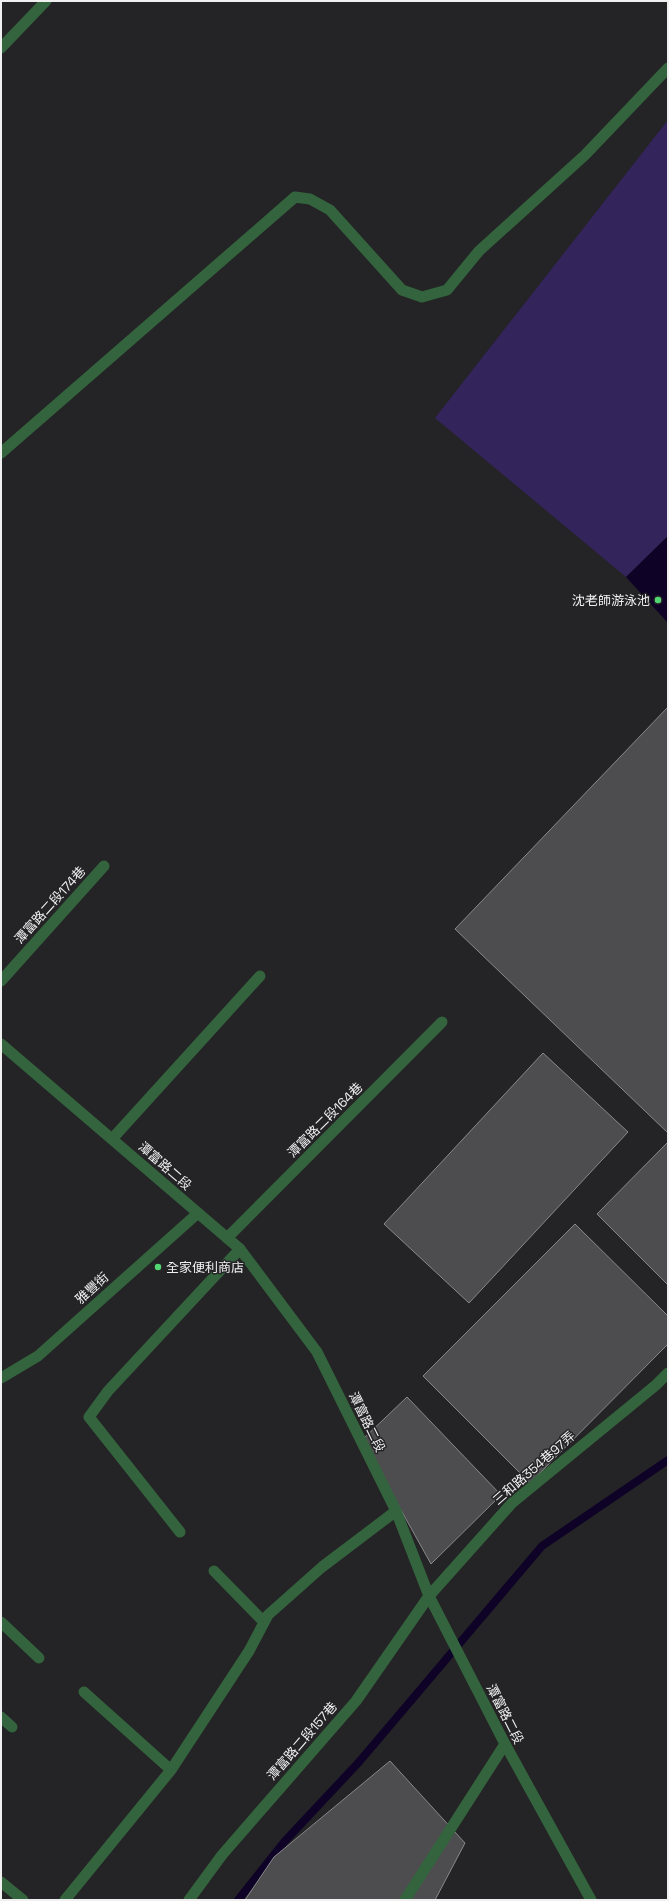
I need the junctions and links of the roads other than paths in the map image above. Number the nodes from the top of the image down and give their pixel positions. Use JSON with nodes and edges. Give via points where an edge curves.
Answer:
{"nodes":[{"id":1,"x":46,"y":1,"type":"edge"},
{"id":2,"x":1,"y":48,"type":"edge"},
{"id":3,"x":668,"y":68,"type":"edge"},
{"id":4,"x":1,"y":453,"type":"edge"},
{"id":5,"x":104,"y":866,"type":"dead end"},
{"id":6,"x":260,"y":976,"type":"dead end"},
{"id":7,"x":1,"y":981,"type":"edge"},
{"id":8,"x":442,"y":1022,"type":"dead end"},
{"id":9,"x":1,"y":1044,"type":"edge"},
{"id":10,"x":112,"y":1139,"type":"junction"},
{"id":11,"x":198,"y":1212,"type":"junction"},
{"id":12,"x":227,"y":1238,"type":"junction"},
{"id":13,"x":240,"y":1249,"type":"junction"},
{"id":14,"x":668,"y":1373,"type":"edge"},
{"id":15,"x":1,"y":1378,"type":"edge"},
{"id":16,"x":396,"y":1511,"type":"junction"},
{"id":17,"x":180,"y":1532,"type":"dead end"},
{"id":18,"x":214,"y":1571,"type":"dead end"},
{"id":19,"x":429,"y":1596,"type":"junction"},
{"id":20,"x":1,"y":1622,"type":"edge"},
{"id":21,"x":264,"y":1622,"type":"junction"},
{"id":22,"x":39,"y":1658,"type":"dead end"},
{"id":23,"x":84,"y":1692,"type":"dead end"},
{"id":24,"x":1,"y":1717,"type":"edge"},
{"id":25,"x":12,"y":1727,"type":"dead end"},
{"id":26,"x":505,"y":1744,"type":"junction"},
{"id":27,"x":171,"y":1770,"type":"junction"},
{"id":28,"x":1,"y":1882,"type":"edge"},
{"id":29,"x":23,"y":1900,"type":"edge"},
{"id":30,"x":65,"y":1900,"type":"edge"},
{"id":31,"x":190,"y":1900,"type":"edge"},
{"id":32,"x":405,"y":1900,"type":"edge"},
{"id":33,"x":591,"y":1900,"type":"edge"}],
"edges":[{"from":1,"to":2,"type":"street"},
{"from":3,"to":4,"type":"street","via":[[585,155],[479,251],[447,290],[422,297],[402,290],[330,210],[310,199],[295,197]]},
{"from":5,"to":7,"type":"street","name":"潭富路二段174巷"},
{"from":6,"to":10,"type":"street"},
{"from":8,"to":12,"type":"street","name":"潭富路二段164巷"},
{"from":9,"to":10,"type":"street","name":"潭富路二段"},
{"from":10,"to":11,"type":"street","name":"潭富路二段"},
{"from":11,"to":12,"type":"street","name":"潭富路二段"},
{"from":11,"to":15,"type":"street","name":"雅豐街","via":[[38,1356]]},
{"from":12,"to":13,"type":"street","name":"潭富路二段"},
{"from":13,"to":16,"type":"street","name":"潭富路二段","via":[[317,1352]]},
{"from":13,"to":17,"type":"street","via":[[108,1391],[89,1418]]},
{"from":14,"to":19,"type":"street","name":"三和路354巷97弄","via":[[512,1503]]},
{"from":16,"to":19,"type":"street","name":"潭富路二段"},
{"from":16,"to":21,"type":"street","via":[[322,1567],[268,1615]]},
{"from":18,"to":21,"type":"street"},
{"from":19,"to":26,"type":"street","name":"潭富路二段"},
{"from":19,"to":31,"type":"street","name":"潭富路二段157巷","via":[[356,1701],[222,1855]]},
{"from":20,"to":22,"type":"street"},
{"from":21,"to":27,"type":"street"},
{"from":23,"to":27,"type":"street"},
{"from":24,"to":25,"type":"street"},
{"from":26,"to":32,"type":"street"},
{"from":26,"to":33,"type":"street","name":"潭富路二段"},
{"from":27,"to":30,"type":"street"},
{"from":28,"to":29,"type":"street"}]}
